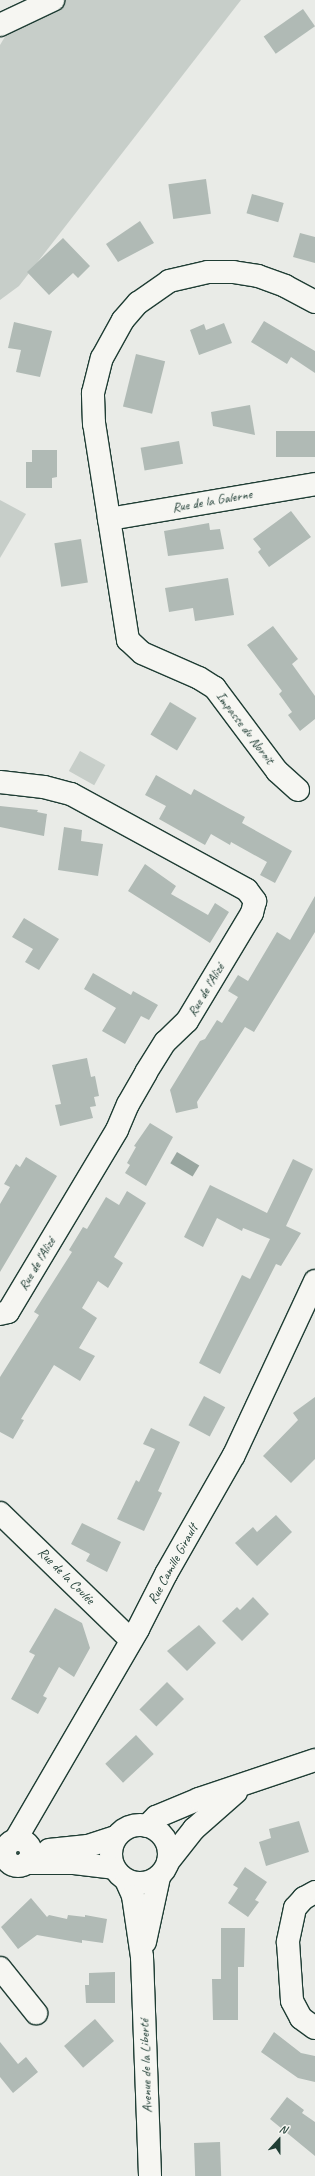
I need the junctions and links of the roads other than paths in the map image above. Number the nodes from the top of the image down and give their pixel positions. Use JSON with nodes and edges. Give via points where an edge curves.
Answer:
{"nodes":[{"id":1,"x":53,"y":0,"type":"edge"},
{"id":2,"x":0,"y":25,"type":"edge"},
{"id":3,"x":315,"y":302,"type":"edge"},
{"id":4,"x":315,"y":484,"type":"edge"},
{"id":5,"x":109,"y":519,"type":"junction"},
{"id":6,"x":0,"y":782,"type":"edge"},
{"id":7,"x":298,"y":790,"type":"dead end"},
{"id":8,"x":315,"y":1281,"type":"edge"},
{"id":9,"x":0,"y":1314,"type":"edge"},
{"id":10,"x":0,"y":1513,"type":"edge"},
{"id":11,"x":131,"y":1640,"type":"junction"},
{"id":12,"x":315,"y":1760,"type":"edge"},
{"id":13,"x":246,"y":1784,"type":"junction"},
{"id":14,"x":147,"y":1826,"type":"junction"},
{"id":15,"x":116,"y":1837,"type":"junction"},
{"id":16,"x":15,"y":1854,"type":"edge"},
{"id":17,"x":163,"y":1869,"type":"junction"},
{"id":18,"x":120,"y":1874,"type":"junction"},
{"id":19,"x":315,"y":1892,"type":"edge"},
{"id":20,"x":142,"y":1956,"type":"junction"},
{"id":21,"x":0,"y":1968,"type":"edge"},
{"id":22,"x":36,"y":2013,"type":"dead end"},
{"id":23,"x":315,"y":2028,"type":"edge"},
{"id":24,"x":150,"y":2176,"type":"edge"}],
"edges":[{"from":1,"to":2,"type":"street"},
{"from":3,"to":5,"type":"street","name":"Impasse du Noroit","via":[[285,286],[258,276],[208,272],[169,281],[138,304],[110,340],[102,358],[93,393],[94,424]]},
{"from":4,"to":5,"type":"street","name":"Rue de la Galerne"},
{"from":5,"to":7,"type":"street","name":"Impasse du Noroit","via":[[128,640],[142,653],[199,678],[215,688],[277,771]]},
{"from":6,"to":9,"type":"street","name":"Rue de l'Alizé","via":[[44,787],[71,794],[247,890],[255,901],[252,913],[187,1021],[165,1042],[146,1073],[117,1130],[8,1312]]},
{"from":8,"to":11,"type":"street","name":"Rue Camille Girault","via":[[234,1455]]},
{"from":10,"to":11,"type":"street","name":"Rue de la Coulée"},
{"from":11,"to":16,"type":"street","name":"Rue Camille Girault"},
{"from":12,"to":13,"type":"street","name":"Avenue de la Liberté"},
{"from":13,"to":14,"type":"street","name":"Avenue de la Liberté","via":[[170,1811],[156,1817]]},
{"from":13,"to":17,"type":"street","name":"Avenue de la Liberté","via":[[222,1802],[194,1829]]},
{"from":14,"to":15,"type":"street","via":[[130,1826]]},
{"from":14,"to":17,"type":"street","name":"Avenue de la Liberté","via":[[163,1836],[169,1853]]},
{"from":15,"to":16,"type":"street","via":[[74,1848]]},
{"from":15,"to":18,"type":"street","name":"Avenue de la Liberté","via":[[110,1852]]},
{"from":16,"to":18,"type":"street","via":[[74,1863]]},
{"from":17,"to":18,"type":"street","via":[[143,1884]]},
{"from":17,"to":20,"type":"street","name":"Avenue de la Liberté"},
{"from":18,"to":20,"type":"street","name":"Avenue de la Liberté","via":[[133,1896]]},
{"from":19,"to":23,"type":"street","via":[[304,1898],[295,1908],[288,1942],[292,2001],[301,2018]]},
{"from":20,"to":24,"type":"street","name":"Avenue de la Liberté"},
{"from":21,"to":22,"type":"street"}]}
